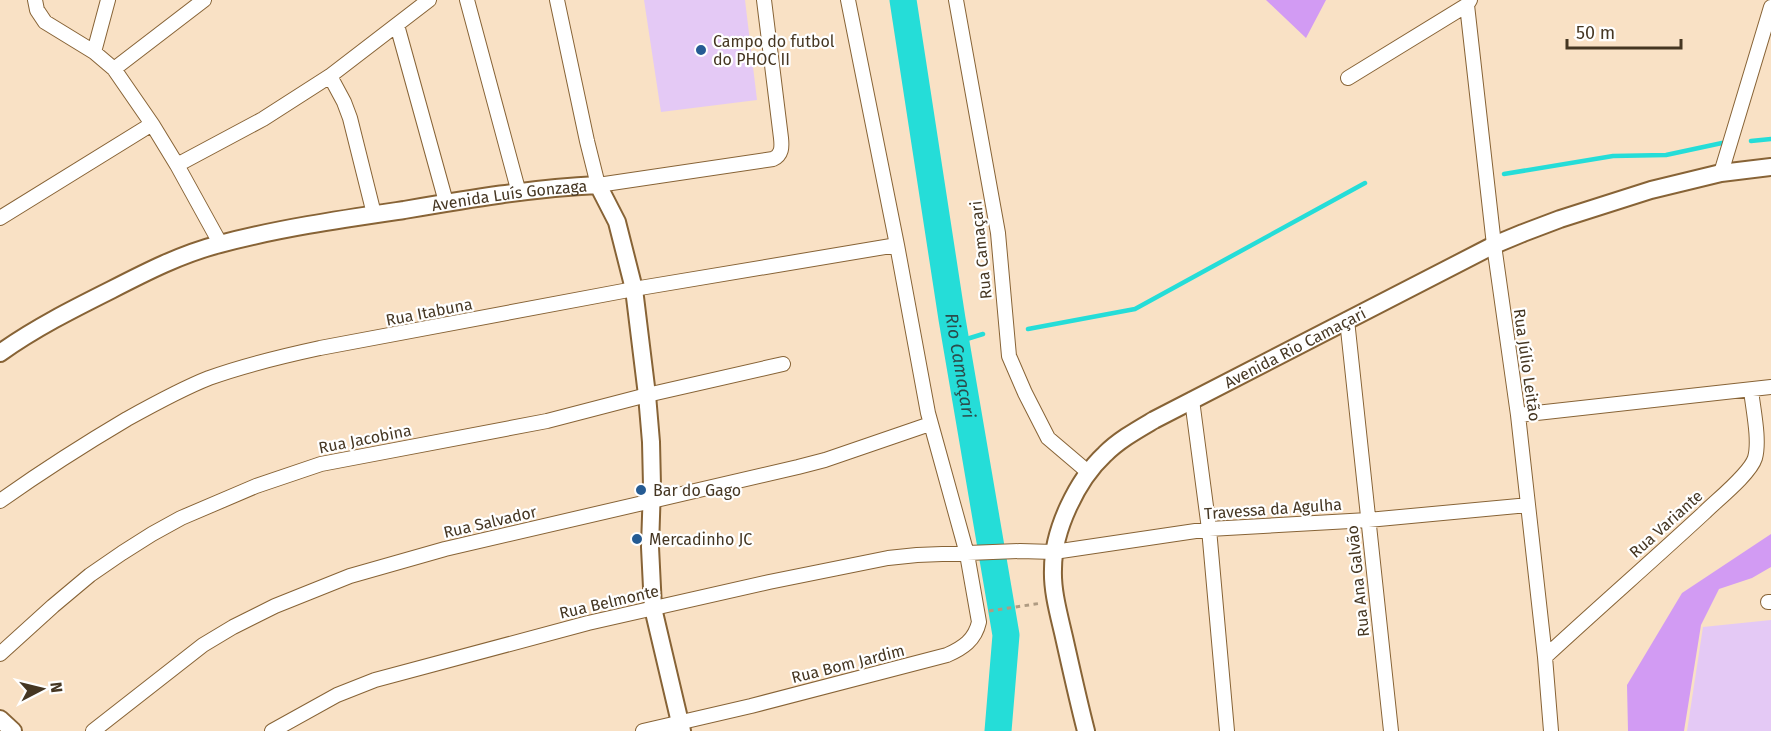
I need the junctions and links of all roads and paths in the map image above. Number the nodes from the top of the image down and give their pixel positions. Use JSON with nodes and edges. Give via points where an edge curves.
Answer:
{"nodes":[{"id":1,"x":35,"y":0,"type":"edge"},
{"id":2,"x":108,"y":0,"type":"edge"},
{"id":3,"x":204,"y":0,"type":"edge"},
{"id":4,"x":429,"y":0,"type":"edge"},
{"id":5,"x":467,"y":0,"type":"edge"},
{"id":6,"x":557,"y":0,"type":"edge"},
{"id":7,"x":764,"y":0,"type":"edge"},
{"id":8,"x":848,"y":0,"type":"edge"},
{"id":9,"x":956,"y":0,"type":"edge"},
{"id":10,"x":1468,"y":2,"type":"edge"},
{"id":11,"x":1771,"y":7,"type":"edge"},
{"id":12,"x":398,"y":25,"type":"junction"},
{"id":13,"x":94,"y":52,"type":"junction"},
{"id":14,"x":114,"y":69,"type":"junction"},
{"id":15,"x":330,"y":76,"type":"junction"},
{"id":16,"x":1348,"y":78,"type":"dead end"},
{"id":17,"x":152,"y":124,"type":"junction"},
{"id":18,"x":177,"y":165,"type":"junction"},
{"id":19,"x":1771,"y":167,"type":"edge"},
{"id":20,"x":1721,"y":172,"type":"junction"},
{"id":21,"x":598,"y":185,"type":"junction"},
{"id":22,"x":519,"y":193,"type":"junction"},
{"id":23,"x":446,"y":202,"type":"junction"},
{"id":24,"x":374,"y":214,"type":"junction"},
{"id":25,"x":0,"y":218,"type":"edge"},
{"id":26,"x":220,"y":243,"type":"junction"},
{"id":27,"x":897,"y":245,"type":"junction"},
{"id":28,"x":1494,"y":245,"type":"junction"},
{"id":29,"x":634,"y":289,"type":"junction"},
{"id":30,"x":1347,"y":320,"type":"junction"},
{"id":31,"x":0,"y":353,"type":"edge"},
{"id":32,"x":783,"y":364,"type":"dead end"},
{"id":33,"x":1771,"y":387,"type":"edge"},
{"id":34,"x":1751,"y":390,"type":"junction"},
{"id":35,"x":647,"y":395,"type":"junction"},
{"id":36,"x":1192,"y":400,"type":"junction"},
{"id":37,"x":1518,"y":415,"type":"junction"},
{"id":38,"x":930,"y":424,"type":"junction"},
{"id":39,"x":1088,"y":472,"type":"junction"},
{"id":40,"x":0,"y":501,"type":"edge"},
{"id":41,"x":651,"y":502,"type":"junction"},
{"id":42,"x":1528,"y":505,"type":"junction"},
{"id":43,"x":1368,"y":520,"type":"junction"},
{"id":44,"x":1209,"y":529,"type":"junction"},
{"id":45,"x":1053,"y":552,"type":"junction"},
{"id":46,"x":967,"y":554,"type":"junction"},
{"id":47,"x":1056,"y":601,"type":"junction"},
{"id":48,"x":653,"y":608,"type":"junction"},
{"id":49,"x":996,"y":610,"type":"dead end"},
{"id":50,"x":0,"y":654,"type":"edge"},
{"id":51,"x":1545,"y":657,"type":"junction"},
{"id":52,"x":0,"y":719,"type":"edge"},
{"id":53,"x":681,"y":727,"type":"edge"},
{"id":54,"x":13,"y":731,"type":"edge"},
{"id":55,"x":93,"y":731,"type":"edge"},
{"id":56,"x":272,"y":731,"type":"edge"},
{"id":57,"x":643,"y":731,"type":"edge"},
{"id":58,"x":1086,"y":731,"type":"edge"},
{"id":59,"x":1227,"y":731,"type":"edge"},
{"id":60,"x":1391,"y":731,"type":"edge"},
{"id":61,"x":1551,"y":731,"type":"edge"}],
"edges":[{"from":1,"to":13,"type":"street","via":[[45,22]]},
{"from":2,"to":13,"type":"street"},
{"from":3,"to":14,"type":"street"},
{"from":4,"to":12,"type":"street"},
{"from":5,"to":22,"type":"street"},
{"from":6,"to":21,"type":"street"},
{"from":7,"to":21,"type":"street","via":[[781,138],[778,157]]},
{"from":8,"to":27,"type":"street","name":"Rua Bom Jardim"},
{"from":9,"to":39,"type":"street","name":"Rua Camaçari","via":[[998,233],[1009,356],[1048,438]]},
{"from":10,"to":16,"type":"street"},
{"from":10,"to":28,"type":"street","name":"Rua Júlio Leitão"},
{"from":11,"to":20,"type":"street"},
{"from":12,"to":15,"type":"street"},
{"from":12,"to":23,"type":"street"},
{"from":13,"to":14,"type":"street"},
{"from":14,"to":17,"type":"street"},
{"from":15,"to":18,"type":"street","via":[[263,119]]},
{"from":15,"to":24,"type":"street","via":[[350,118]]},
{"from":17,"to":18,"type":"street"},
{"from":17,"to":25,"type":"street"},
{"from":18,"to":26,"type":"street"},
{"from":19,"to":20,"type":"street","name":"Avenida Rio Camaçari"},
{"from":20,"to":28,"type":"street","name":"Avenida Rio Camaçari","via":[[1623,198]]},
{"from":21,"to":22,"type":"street","name":"Avenida Luís Gonzaga"},
{"from":21,"to":29,"type":"street","name":"Avenida Luís Gonzaga","via":[[617,222]]},
{"from":22,"to":23,"type":"street","name":"Avenida Luís Gonzaga"},
{"from":23,"to":24,"type":"street","name":"Avenida Luís Gonzaga"},
{"from":24,"to":26,"type":"street","name":"Avenida Luís Gonzaga"},
{"from":26,"to":31,"type":"street","name":"Avenida Luís Gonzaga","via":[[157,266],[41,326]]},
{"from":27,"to":29,"type":"street","name":"Rua Itabuna"},
{"from":27,"to":38,"type":"street","name":"Rua Bom Jardim"},
{"from":28,"to":30,"type":"street","name":"Avenida Rio Camaçari"},
{"from":28,"to":37,"type":"street","name":"Rua Júlio Leitão"},
{"from":29,"to":35,"type":"street","name":"Avenida Luís Gonzaga"},
{"from":29,"to":40,"type":"street","name":"Rua Itabuna","via":[[320,348],[209,378],[82,446]]},
{"from":30,"to":36,"type":"street","name":"Avenida Rio Camaçari"},
{"from":30,"to":43,"type":"street","name":"Rua Ana Galvão"},
{"from":32,"to":35,"type":"street","name":"Rua Jacobina"},
{"from":33,"to":34,"type":"street"},
{"from":34,"to":37,"type":"street"},
{"from":34,"to":51,"type":"street","name":"Rua Variante","via":[[1756,444],[1750,466]]},
{"from":35,"to":41,"type":"street","name":"Avenida Luís Gonzaga"},
{"from":35,"to":50,"type":"street","name":"Rua Jacobina","via":[[547,422],[321,464],[256,486],[181,518],[122,553],[90,575]]},
{"from":36,"to":39,"type":"street","name":"Avenida Rio Camaçari","via":[[1123,440]]},
{"from":36,"to":44,"type":"street"},
{"from":37,"to":42,"type":"street","name":"Rua Júlio Leitão"},
{"from":38,"to":41,"type":"street","name":"Rua Salvador","via":[[798,467]]},
{"from":38,"to":46,"type":"street","name":"Rua Bom Jardim"},
{"from":39,"to":45,"type":"street","name":"Avenida Rio Camaçari"},
{"from":41,"to":48,"type":"street","name":"Avenida Luís Gonzaga"},
{"from":41,"to":55,"type":"street","name":"Rua Salvador","via":[[414,558],[302,594],[203,645]]},
{"from":42,"to":43,"type":"street","name":"Travessa da Agulha"},
{"from":42,"to":51,"type":"street","name":"Rua Júlio Leitão"},
{"from":43,"to":44,"type":"street","name":"Travessa da Agulha"},
{"from":43,"to":60,"type":"street","name":"Rua Ana Galvão"},
{"from":44,"to":45,"type":"street","name":"Travessa da Agulha"},
{"from":44,"to":59,"type":"street"},
{"from":45,"to":46,"type":"street","name":"Travessa da Agulha"},
{"from":45,"to":47,"type":"street","name":"Avenida Rio Camaçari"},
{"from":46,"to":48,"type":"street","name":"Rua Belmonte","via":[[888,558]]},
{"from":46,"to":53,"type":"street","name":"Rua Bom Jardim","via":[[979,622],[970,641],[960,649]]},
{"from":47,"to":49,"type":"path"},
{"from":47,"to":58,"type":"street","name":"Avenida Rio Camaçari"},
{"from":48,"to":53,"type":"street","name":"Avenida Luís Gonzaga"},
{"from":48,"to":56,"type":"street","name":"Rua Belmonte","via":[[375,680],[337,694]]},
{"from":51,"to":61,"type":"street","name":"Rua Júlio Leitão"},
{"from":52,"to":54,"type":"street"},
{"from":53,"to":57,"type":"street","name":"Rua Bom Jardim"}]}
